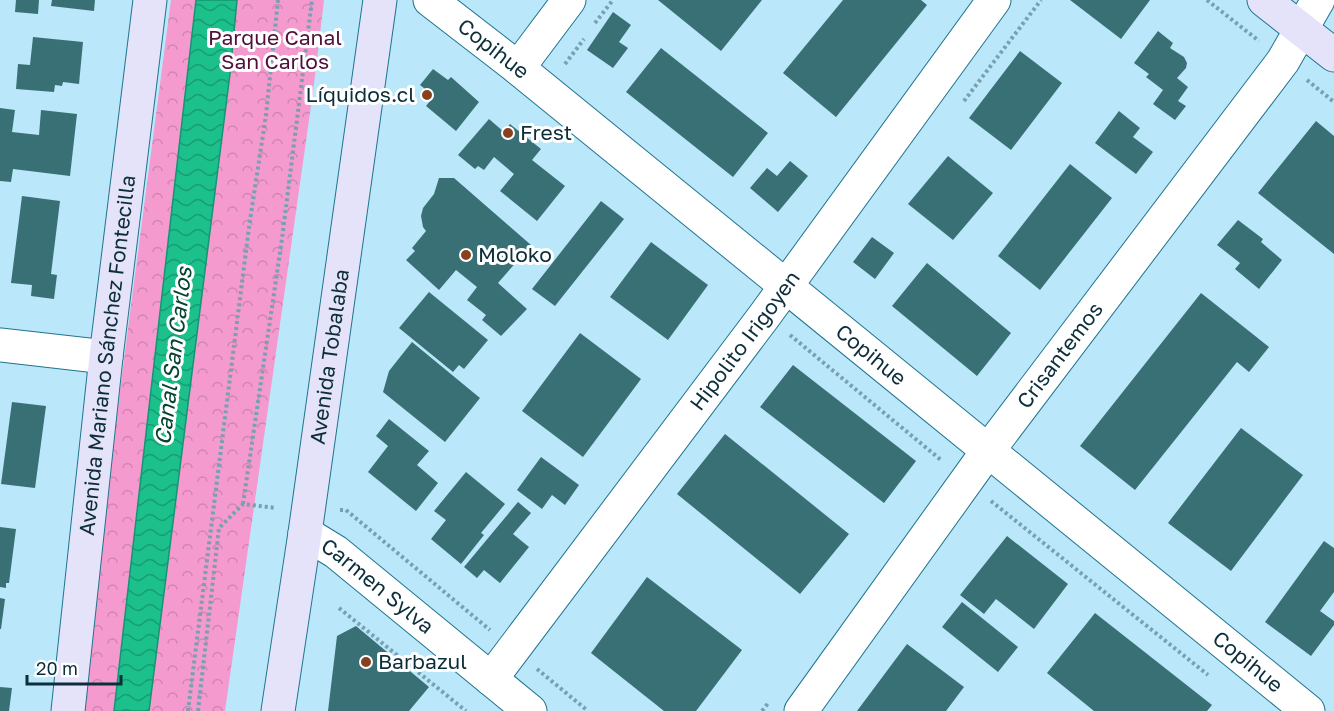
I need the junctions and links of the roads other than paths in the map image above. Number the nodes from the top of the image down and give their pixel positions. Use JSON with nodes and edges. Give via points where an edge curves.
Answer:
{"nodes":[{"id":1,"x":150,"y":0,"type":"edge"},
{"id":2,"x":380,"y":0,"type":"edge"},
{"id":3,"x":430,"y":0,"type":"edge"},
{"id":4,"x":569,"y":0,"type":"edge"},
{"id":5,"x":994,"y":0,"type":"edge"},
{"id":6,"x":1264,"y":0,"type":"edge"},
{"id":7,"x":1318,"y":0,"type":"edge"},
{"id":8,"x":1301,"y":29,"type":"junction"},
{"id":9,"x":1334,"y":55,"type":"edge"},
{"id":10,"x":518,"y":68,"type":"junction"},
{"id":11,"x":785,"y":286,"type":"junction"},
{"id":12,"x":0,"y":345,"type":"edge"},
{"id":13,"x":106,"y":357,"type":"junction"},
{"id":14,"x":987,"y":452,"type":"junction"},
{"id":15,"x":307,"y":523,"type":"junction"},
{"id":16,"x":491,"y":679,"type":"junction"},
{"id":17,"x":68,"y":711,"type":"edge"},
{"id":18,"x":278,"y":711,"type":"edge"},
{"id":19,"x":530,"y":711,"type":"edge"},
{"id":20,"x":801,"y":711,"type":"edge"},
{"id":21,"x":1308,"y":711,"type":"edge"}],
"edges":[{"from":1,"to":13,"type":"street","name":"Avenida Mariano Sánchez Fontecilla"},
{"from":2,"to":15,"type":"street","name":"Avenida Tobalaba"},
{"from":3,"to":10,"type":"street","name":"Copihue"},
{"from":4,"to":10,"type":"street"},
{"from":5,"to":11,"type":"street","name":"Hipolito Irigoyen"},
{"from":6,"to":8,"type":"street"},
{"from":7,"to":8,"type":"street","name":"Crisantemos"},
{"from":8,"to":9,"type":"street"},
{"from":8,"to":14,"type":"street","name":"Crisantemos","via":[[1282,61]]},
{"from":10,"to":11,"type":"street","name":"Copihue"},
{"from":11,"to":14,"type":"street","name":"Copihue"},
{"from":11,"to":16,"type":"street","name":"Hipolito Irigoyen"},
{"from":12,"to":13,"type":"street"},
{"from":13,"to":17,"type":"street","name":"Avenida Mariano Sánchez Fontecilla"},
{"from":14,"to":20,"type":"street","name":"Crisantemos"},
{"from":14,"to":21,"type":"street","name":"Copihue"},
{"from":15,"to":16,"type":"street","name":"Carmen Sylva","via":[[336,552]]},
{"from":15,"to":18,"type":"street","name":"Avenida Tobalaba"},
{"from":16,"to":19,"type":"street","name":"Carmen Sylva"}]}
